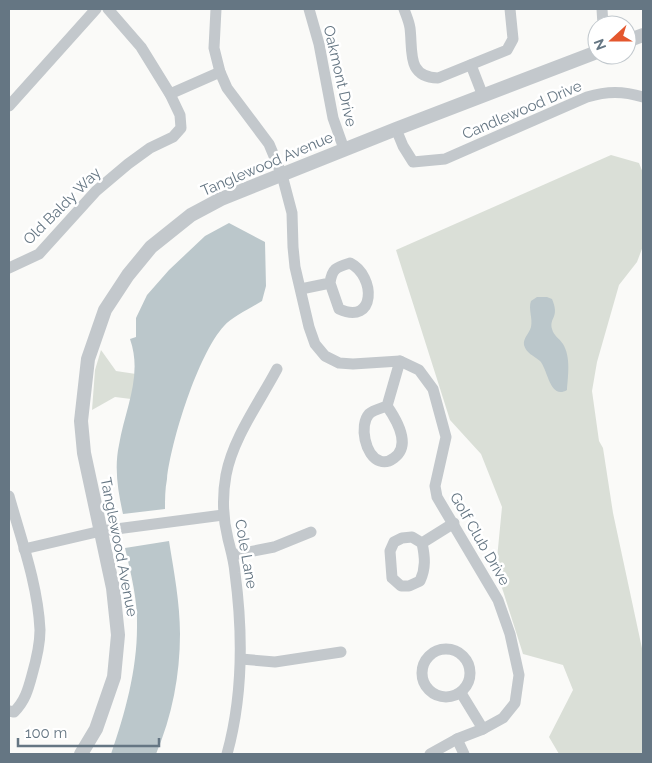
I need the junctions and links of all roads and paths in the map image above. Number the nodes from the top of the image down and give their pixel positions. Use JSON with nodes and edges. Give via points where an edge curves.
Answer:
{"nodes":[{"id":1,"x":96,"y":9,"type":"edge"},
{"id":2,"x":108,"y":9,"type":"edge"},
{"id":3,"x":216,"y":9,"type":"edge"},
{"id":4,"x":309,"y":9,"type":"edge"},
{"id":5,"x":404,"y":9,"type":"edge"},
{"id":6,"x":510,"y":9,"type":"edge"},
{"id":7,"x":587,"y":56,"type":"edge"},
{"id":8,"x":471,"y":65,"type":"junction"},
{"id":9,"x":220,"y":72,"type":"junction"},
{"id":10,"x":170,"y":94,"type":"junction"},
{"id":11,"x":482,"y":96,"type":"junction"},
{"id":12,"x":643,"y":97,"type":"edge"},
{"id":13,"x":9,"y":106,"type":"edge"},
{"id":14,"x":396,"y":129,"type":"junction"},
{"id":15,"x":344,"y":150,"type":"junction"},
{"id":16,"x":282,"y":175,"type":"junction"},
{"id":17,"x":9,"y":268,"type":"edge"},
{"id":18,"x":330,"y":283,"type":"dead end"},
{"id":19,"x":301,"y":289,"type":"junction"},
{"id":20,"x":400,"y":361,"type":"junction"},
{"id":21,"x":277,"y":369,"type":"dead end"},
{"id":22,"x":387,"y":406,"type":"junction"},
{"id":23,"x":9,"y":496,"type":"edge"},
{"id":24,"x":224,"y":515,"type":"junction"},
{"id":25,"x":454,"y":523,"type":"junction"},
{"id":26,"x":101,"y":531,"type":"junction"},
{"id":27,"x":311,"y":532,"type":"dead end"},
{"id":28,"x":422,"y":542,"type":"dead end"},
{"id":29,"x":24,"y":549,"type":"junction"},
{"id":30,"x":232,"y":556,"type":"junction"},
{"id":31,"x":341,"y":652,"type":"dead end"},
{"id":32,"x":241,"y":660,"type":"junction"},
{"id":33,"x":461,"y":693,"type":"junction"},
{"id":34,"x":11,"y":712,"type":"edge"},
{"id":35,"x":483,"y":729,"type":"junction"},
{"id":36,"x":457,"y":739,"type":"junction"},
{"id":37,"x":81,"y":754,"type":"edge"},
{"id":38,"x":227,"y":754,"type":"edge"},
{"id":39,"x":430,"y":754,"type":"edge"},
{"id":40,"x":464,"y":754,"type":"edge"}],
"edges":[{"from":1,"to":13,"type":"street"},
{"from":2,"to":10,"type":"street","via":[[141,47]]},
{"from":3,"to":9,"type":"street","via":[[214,48]]},
{"from":4,"to":15,"type":"street","name":"Oakmont Drive","via":[[320,44],[333,118]]},
{"from":5,"to":8,"type":"street","via":[[410,26],[412,60],[418,72],[427,78],[438,78]]},
{"from":6,"to":8,"type":"street","via":[[513,39],[507,50]]},
{"from":7,"to":11,"type":"street","name":"Tanglewood Avenue"},
{"from":8,"to":11,"type":"street"},
{"from":9,"to":10,"type":"street"},
{"from":9,"to":16,"type":"street","via":[[227,88],[270,144]]},
{"from":10,"to":17,"type":"street","name":"Old Baldy Way","via":[[180,115],[181,128],[174,138],[150,148],[128,164],[96,192],[39,254]]},
{"from":11,"to":14,"type":"street","name":"Tanglewood Avenue"},
{"from":12,"to":14,"type":"street","name":"Candlewood Drive","via":[[626,92],[603,92],[587,97],[445,159],[413,162]]},
{"from":14,"to":15,"type":"street","name":"Tanglewood Avenue"},
{"from":15,"to":16,"type":"street","name":"Tanglewood Avenue"},
{"from":16,"to":19,"type":"street","via":[[292,213],[293,247]]},
{"from":16,"to":26,"type":"street","name":"Tanglewood Avenue","via":[[220,199],[191,215],[151,248],[128,275],[106,310],[88,359],[81,421],[84,453]]},
{"from":18,"to":19,"type":"street"},
{"from":19,"to":20,"type":"street","via":[[315,344],[325,356],[339,363],[353,364]]},
{"from":20,"to":22,"type":"street"},
{"from":20,"to":25,"type":"street","name":"Golf Club Drive","via":[[419,370],[433,389],[446,437],[435,486],[437,497]]},
{"from":21,"to":24,"type":"street","name":"Cole Lane","via":[[235,448],[226,474]]},
{"from":22,"to":22,"type":"street","via":[[369,414],[364,426],[372,456],[381,461],[390,461],[402,450],[396,419]]},
{"from":23,"to":29,"type":"street"},
{"from":24,"to":26,"type":"street"},
{"from":24,"to":30,"type":"street","name":"Cole Lane"},
{"from":25,"to":28,"type":"street"},
{"from":25,"to":35,"type":"street","name":"Golf Club Drive","via":[[498,600],[519,675],[515,703],[503,718]]},
{"from":26,"to":29,"type":"street"},
{"from":26,"to":37,"type":"street","name":"Tanglewood Avenue","via":[[113,588],[118,636],[114,677],[96,730]]},
{"from":27,"to":30,"type":"street","via":[[274,547]]},
{"from":29,"to":34,"type":"street","via":[[37,600],[40,632],[29,688],[22,704]]},
{"from":30,"to":32,"type":"street","name":"Cole Lane"},
{"from":31,"to":32,"type":"street","via":[[275,662]]},
{"from":32,"to":38,"type":"street","name":"Cole Lane"},
{"from":33,"to":33,"type":"street","via":[[470,679],[468,662],[456,651],[440,649],[432,653],[423,665],[426,688],[447,698]]},
{"from":33,"to":35,"type":"street"},
{"from":35,"to":36,"type":"street","name":"Golf Club Drive"},
{"from":36,"to":39,"type":"street","name":"Golf Club Drive"},
{"from":36,"to":40,"type":"street"}]}
